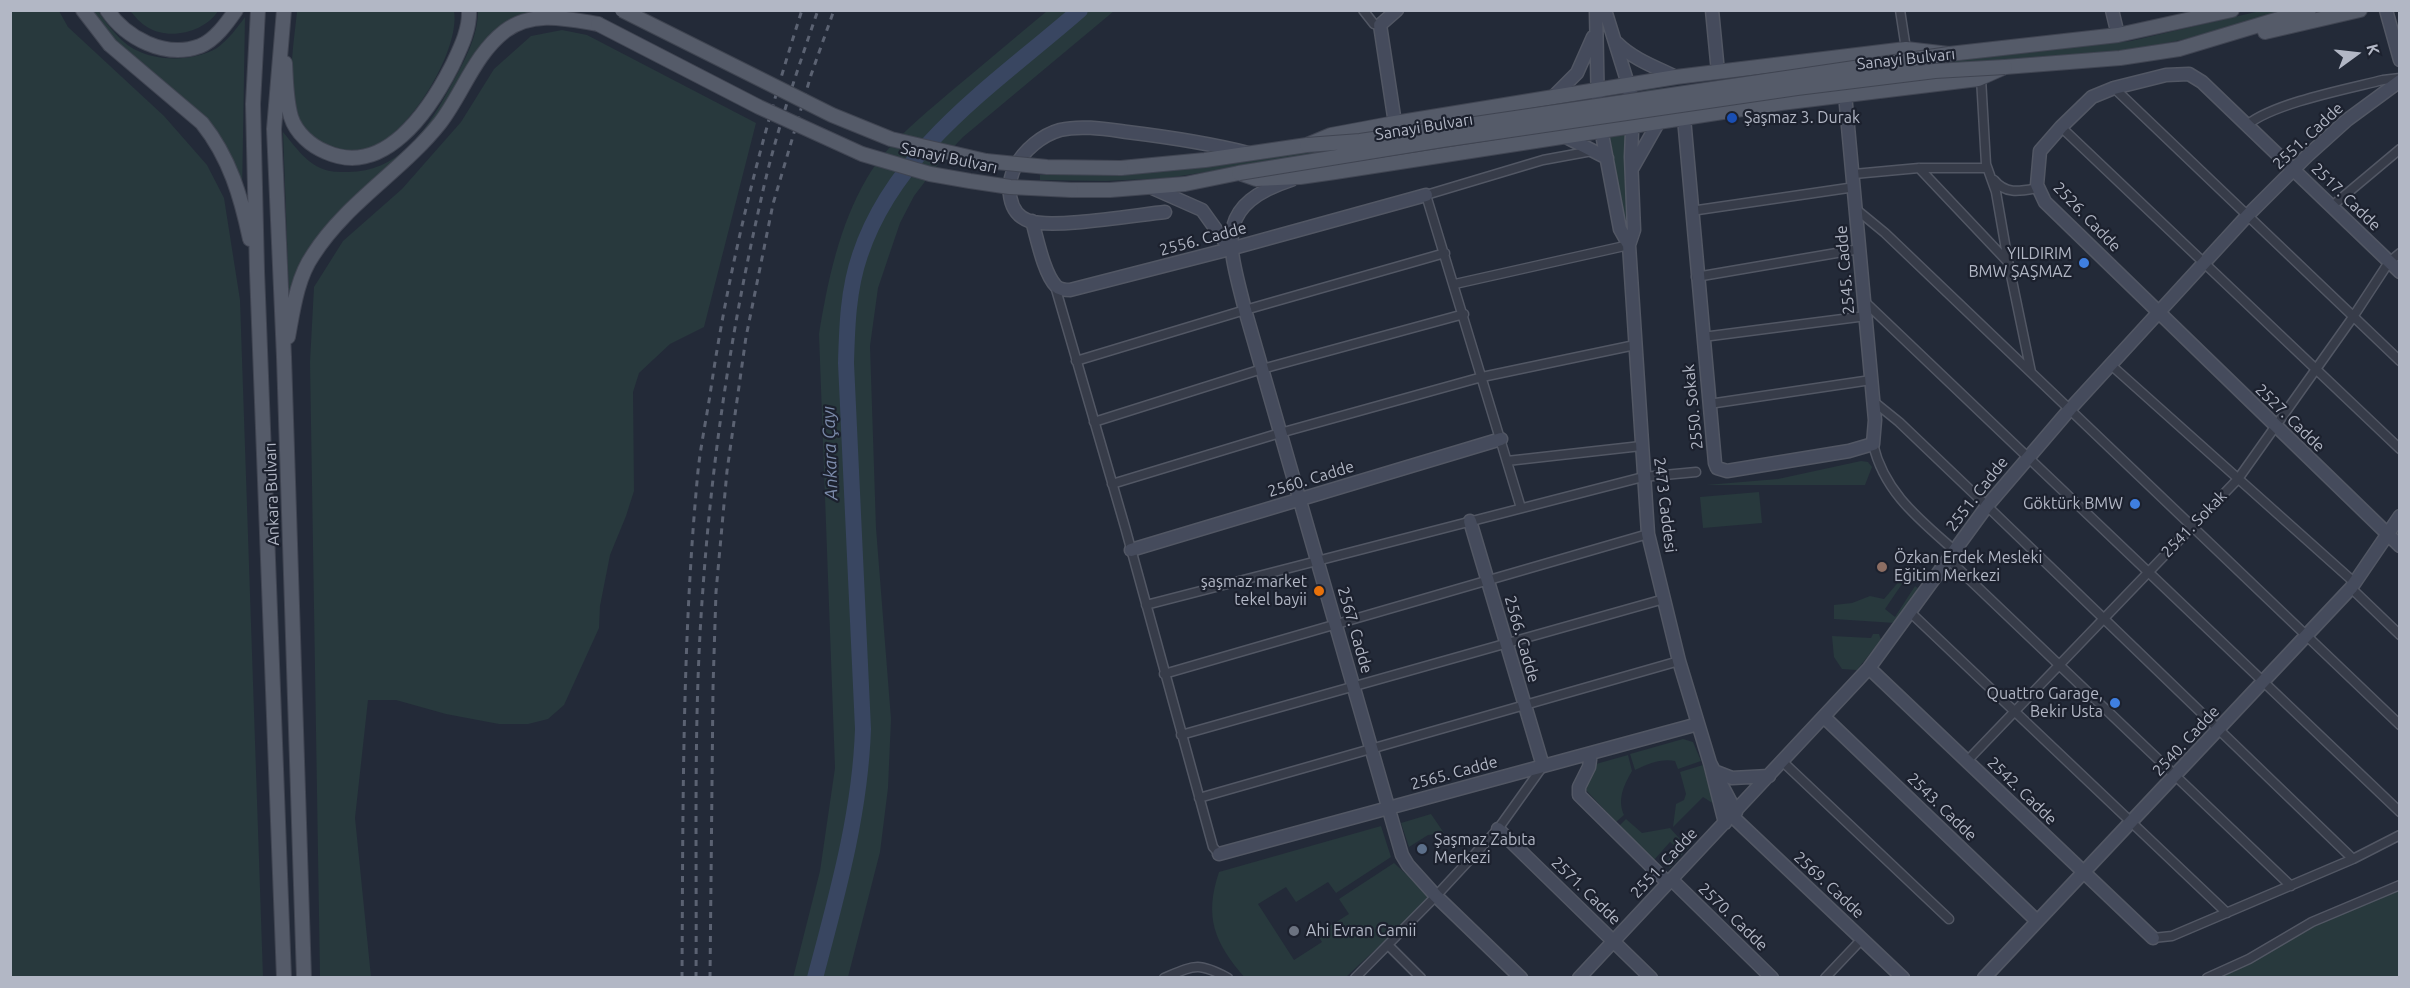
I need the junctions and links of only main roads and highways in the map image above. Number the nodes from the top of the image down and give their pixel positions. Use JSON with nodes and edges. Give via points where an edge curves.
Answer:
{"nodes":[{"id":1,"x":83,"y":10,"type":"edge"},
{"id":2,"x":106,"y":10,"type":"edge"},
{"id":3,"x":236,"y":10,"type":"edge"},
{"id":4,"x":258,"y":10,"type":"edge"},
{"id":5,"x":469,"y":10,"type":"edge"},
{"id":6,"x":574,"y":10,"type":"edge"},
{"id":7,"x":622,"y":10,"type":"edge"},
{"id":8,"x":2232,"y":10,"type":"edge"},
{"id":9,"x":2310,"y":10,"type":"edge"},
{"id":10,"x":2360,"y":10,"type":"edge"},
{"id":11,"x":283,"y":14,"type":"edge"},
{"id":12,"x":598,"y":24,"type":"junction"},
{"id":13,"x":2248,"y":29,"type":"junction"},
{"id":14,"x":1950,"y":54,"type":"junction"},
{"id":15,"x":2005,"y":66,"type":"junction"},
{"id":16,"x":1677,"y":76,"type":"junction"},
{"id":17,"x":1551,"y":97,"type":"junction"},
{"id":18,"x":1683,"y":118,"type":"junction"},
{"id":19,"x":1563,"y":137,"type":"junction"},
{"id":20,"x":1307,"y":145,"type":"junction"},
{"id":21,"x":1239,"y":173,"type":"junction"},
{"id":22,"x":257,"y":271,"type":"junction"},
{"id":23,"x":284,"y":357,"type":"junction"},
{"id":24,"x":284,"y":978,"type":"edge"},
{"id":25,"x":304,"y":978,"type":"edge"}],
"edges":[{"from":1,"to":22,"type":"main road","via":[[110,45],[211,135],[232,173],[243,205]]},
{"from":2,"to":3,"type":"main road","via":[[116,24],[140,41],[181,48],[200,46]]},
{"from":4,"to":22,"type":"main road","name":"Ankara Bulvarı","via":[[254,104]]},
{"from":5,"to":11,"type":"main road","via":[[470,21],[460,50],[418,120],[379,153],[354,158],[334,156],[298,132],[288,104]]},
{"from":6,"to":12,"type":"main road","name":"Sanayi Bulvarı"},
{"from":7,"to":20,"type":"main road","name":"Sanayi Bulvarı","bridge":true,"via":[[832,115],[901,142],[986,161],[1121,168]]},
{"from":8,"to":14,"type":"main road","name":"Sanayi Bulvarı","via":[[2118,35]]},
{"from":9,"to":13,"type":"main road","name":"Sanayi Bulvarı"},
{"from":10,"to":13,"type":"main road","via":[[2273,31]]},
{"from":11,"to":23,"type":"main road","name":"Ankara Bulvarı","via":[[274,129]]},
{"from":12,"to":21,"type":"main road","name":"Sanayi Bulvarı","bridge":true,"via":[[759,107],[861,154],[930,174],[1010,187],[1071,190],[1185,184]]},
{"from":12,"to":23,"type":"main road","via":[[552,17],[529,20],[506,30],[480,56],[438,126],[336,224],[312,256],[303,274]]},
{"from":13,"to":15,"type":"main road","name":"Sanayi Bulvarı","via":[[2149,54]]},
{"from":14,"to":16,"type":"main road","via":[[1906,50]]},
{"from":14,"to":20,"type":"main road","name":"Sanayi Bulvarı","bridge":true,"via":[[1360,141]]},
{"from":15,"to":18,"type":"main road","via":[[1981,78]]},
{"from":15,"to":21,"type":"main road","name":"Sanayi Bulvarı","bridge":true,"via":[[1797,88]]},
{"from":16,"to":17,"type":"main road"},
{"from":16,"to":18,"type":"main road","via":[[1670,84],[1668,101],[1672,111]]},
{"from":17,"to":19,"type":"main road","via":[[1566,105],[1570,113],[1570,125]]},
{"from":17,"to":20,"type":"main road","via":[[1323,137]]},
{"from":18,"to":19,"type":"main road"},
{"from":19,"to":21,"type":"main road","via":[[1300,177],[1256,179]]},
{"from":22,"to":24,"type":"main road","name":"Ankara Bulvarı"},
{"from":23,"to":25,"type":"main road","name":"Ankara Bulvarı"}]}
